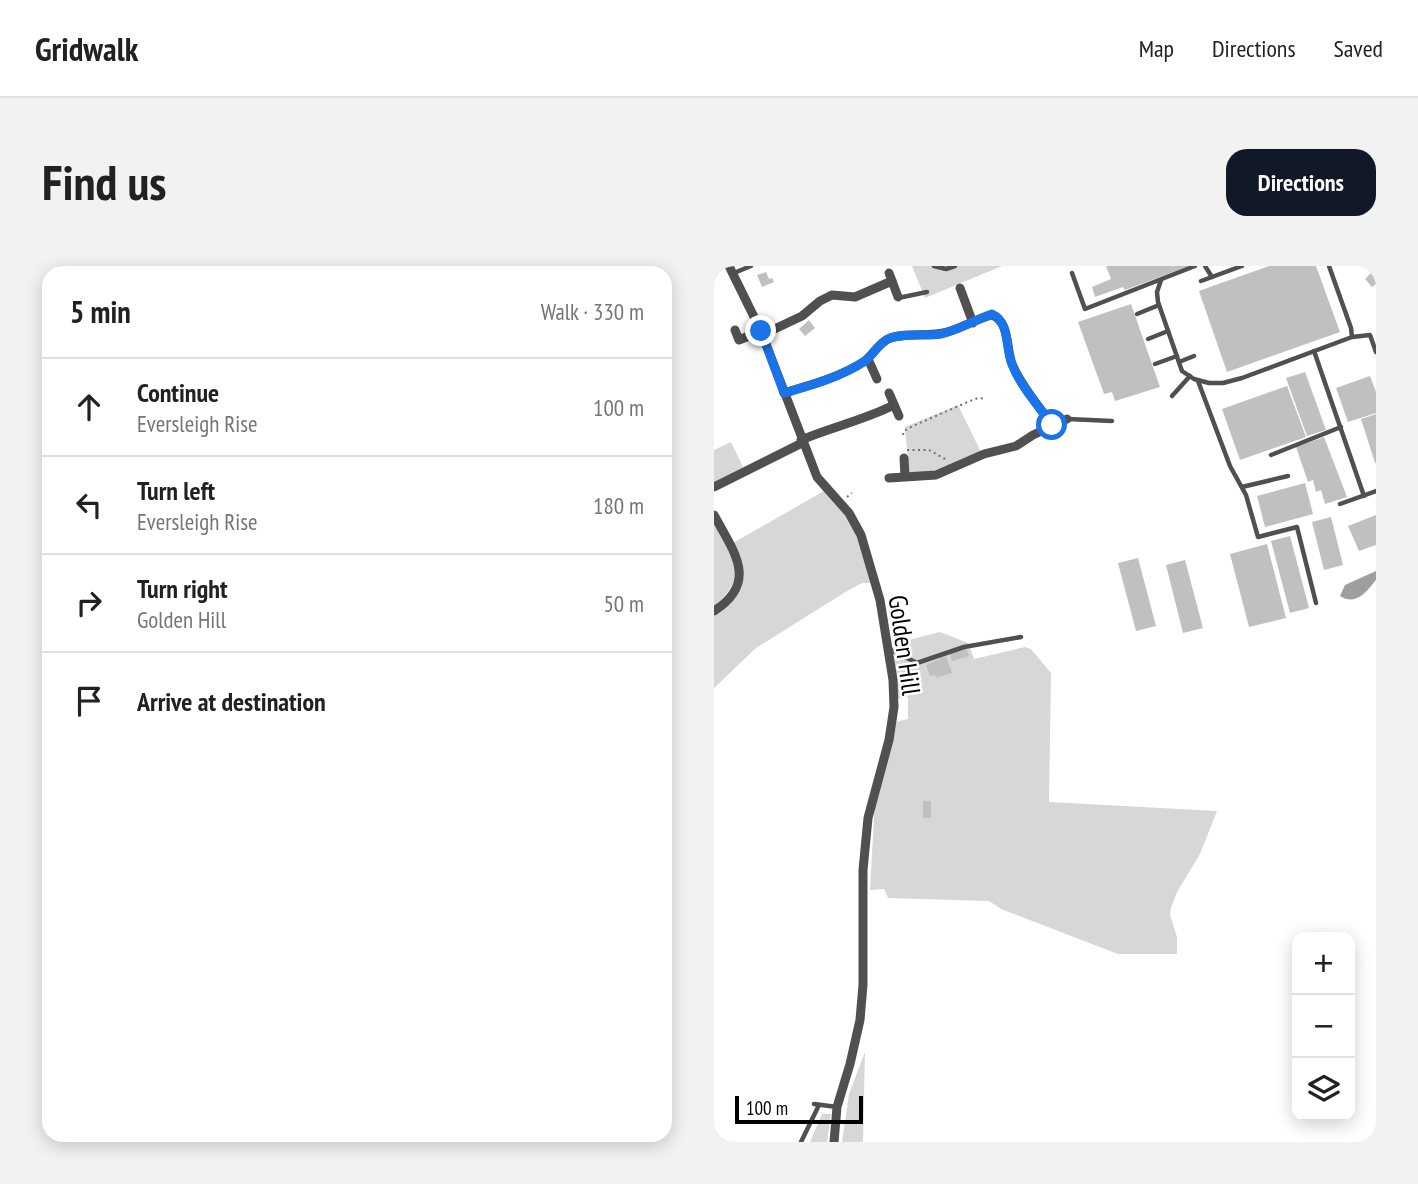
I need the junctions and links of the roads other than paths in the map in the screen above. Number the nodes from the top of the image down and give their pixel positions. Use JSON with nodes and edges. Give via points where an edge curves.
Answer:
{"nodes":[{"id":1,"x":751,"y":266,"type":"edge"},
{"id":2,"x":934,"y":266,"type":"edge"},
{"id":3,"x":955,"y":266,"type":"edge"},
{"id":4,"x":1195,"y":266,"type":"edge"},
{"id":5,"x":1205,"y":266,"type":"edge"},
{"id":6,"x":1242,"y":266,"type":"edge"},
{"id":7,"x":1329,"y":266,"type":"edge"},
{"id":8,"x":731,"y":270,"type":"edge"},
{"id":9,"x":1072,"y":273,"type":"dead end"},
{"id":10,"x":1212,"y":277,"type":"junction"},
{"id":11,"x":1161,"y":280,"type":"junction"},
{"id":12,"x":1201,"y":281,"type":"dead end"},
{"id":13,"x":960,"y":288,"type":"dead end"},
{"id":14,"x":927,"y":292,"type":"dead end"},
{"id":15,"x":898,"y":298,"type":"joint"},
{"id":16,"x":1159,"y":305,"type":"junction"},
{"id":17,"x":1138,"y":314,"type":"dead end"},
{"id":18,"x":973,"y":323,"type":"junction"},
{"id":19,"x":735,"y":330,"type":"dead end"},
{"id":20,"x":1168,"y":331,"type":"junction"},
{"id":21,"x":761,"y":333,"type":"junction"},
{"id":22,"x":1352,"y":337,"type":"junction"},
{"id":23,"x":1148,"y":339,"type":"dead end"},
{"id":24,"x":1314,"y":351,"type":"junction"},
{"id":25,"x":1376,"y":352,"type":"edge"},
{"id":26,"x":1194,"y":356,"type":"dead end"},
{"id":27,"x":868,"y":359,"type":"junction"},
{"id":28,"x":1178,"y":359,"type":"junction"},
{"id":29,"x":1155,"y":364,"type":"dead end"},
{"id":30,"x":1190,"y":376,"type":"junction"},
{"id":31,"x":877,"y":379,"type":"dead end"},
{"id":32,"x":1198,"y":380,"type":"junction"},
{"id":33,"x":784,"y":393,"type":"junction"},
{"id":34,"x":888,"y":393,"type":"dead end"},
{"id":35,"x":1172,"y":396,"type":"dead end"},
{"id":36,"x":894,"y":405,"type":"junction"},
{"id":37,"x":899,"y":416,"type":"dead end"},
{"id":38,"x":1067,"y":419,"type":"joint"},
{"id":39,"x":1112,"y":421,"type":"dead end"},
{"id":40,"x":1052,"y":425,"type":"junction"},
{"id":41,"x":1341,"y":428,"type":"junction"},
{"id":42,"x":802,"y":442,"type":"junction"},
{"id":43,"x":905,"y":454,"type":"road end"},
{"id":44,"x":1271,"y":455,"type":"dead end"},
{"id":45,"x":905,"y":476,"type":"junction"},
{"id":46,"x":1288,"y":476,"type":"dead end"},
{"id":47,"x":889,"y":478,"type":"dead end"},
{"id":48,"x":714,"y":486,"type":"edge"},
{"id":49,"x":1242,"y":487,"type":"junction"},
{"id":50,"x":1376,"y":491,"type":"edge"},
{"id":51,"x":1364,"y":496,"type":"junction"},
{"id":52,"x":1340,"y":504,"type":"dead end"},
{"id":53,"x":714,"y":516,"type":"edge"},
{"id":54,"x":1317,"y":603,"type":"dead end"},
{"id":55,"x":714,"y":611,"type":"edge"},
{"id":56,"x":1021,"y":637,"type":"dead end"},
{"id":57,"x":887,"y":648,"type":"junction"},
{"id":58,"x":838,"y":1107,"type":"junction"},
{"id":59,"x":801,"y":1142,"type":"edge"},
{"id":60,"x":834,"y":1142,"type":"edge"}],
"edges":[{"from":1,"to":8,"type":"lane"},
{"from":2,"to":3,"type":"lane"},
{"from":4,"to":11,"type":"lane"},
{"from":5,"to":10,"type":"lane"},
{"from":6,"to":10,"type":"lane"},
{"from":7,"to":22,"type":"lane"},
{"from":8,"to":21,"type":"street","name":"Golden Hill"},
{"from":9,"to":11,"type":"lane","via":[[1085,309]]},
{"from":10,"to":12,"type":"lane"},
{"from":11,"to":16,"type":"lane"},
{"from":13,"to":18,"type":"street"},
{"from":14,"to":15,"type":"lane"},
{"from":15,"to":21,"type":"street","via":[[891,277],[855,298],[832,295],[820,300],[802,316]]},
{"from":16,"to":17,"type":"lane"},
{"from":16,"to":20,"type":"lane"},
{"from":18,"to":27,"type":"street","via":[[928,337],[886,340]]},
{"from":18,"to":40,"type":"street","via":[[992,314],[998,317],[1012,364]]},
{"from":19,"to":21,"type":"street","via":[[739,340]]},
{"from":20,"to":23,"type":"lane"},
{"from":20,"to":28,"type":"lane"},
{"from":21,"to":33,"type":"street","name":"Golden Hill"},
{"from":22,"to":24,"type":"lane"},
{"from":22,"to":25,"type":"lane","via":[[1370,335]]},
{"from":24,"to":32,"type":"lane","via":[[1223,383]]},
{"from":24,"to":41,"type":"lane"},
{"from":26,"to":28,"type":"lane"},
{"from":27,"to":31,"type":"street"},
{"from":27,"to":33,"type":"street"},
{"from":28,"to":29,"type":"lane"},
{"from":28,"to":30,"type":"lane","via":[[1182,372]]},
{"from":30,"to":32,"type":"lane"},
{"from":30,"to":35,"type":"lane"},
{"from":32,"to":49,"type":"lane"},
{"from":33,"to":42,"type":"street","name":"Golden Hill"},
{"from":34,"to":36,"type":"street"},
{"from":36,"to":37,"type":"street"},
{"from":36,"to":42,"type":"street"},
{"from":38,"to":39,"type":"lane"},
{"from":38,"to":40,"type":"street"},
{"from":40,"to":45,"type":"street","via":[[1016,446],[936,475]]},
{"from":41,"to":44,"type":"lane"},
{"from":41,"to":51,"type":"lane"},
{"from":42,"to":48,"type":"street"},
{"from":42,"to":57,"type":"street","name":"Golden Hill","via":[[817,477],[849,513],[860,535],[880,600]]},
{"from":43,"to":45,"type":"street"},
{"from":45,"to":47,"type":"street"},
{"from":46,"to":49,"type":"lane"},
{"from":49,"to":54,"type":"lane","via":[[1258,537],[1297,527]]},
{"from":50,"to":51,"type":"lane"},
{"from":51,"to":52,"type":"lane"},
{"from":53,"to":55,"type":"street","via":[[736,557],[740,580],[733,597]]},
{"from":56,"to":57,"type":"lane","via":[[964,647],[918,663]]},
{"from":57,"to":58,"type":"street","name":"Golden Hill","via":[[894,707],[868,818],[860,1020]]},
{"from":58,"to":59,"type":"lane","via":[[816,1105]]},
{"from":58,"to":60,"type":"street","name":"Golden Hill"}]}
